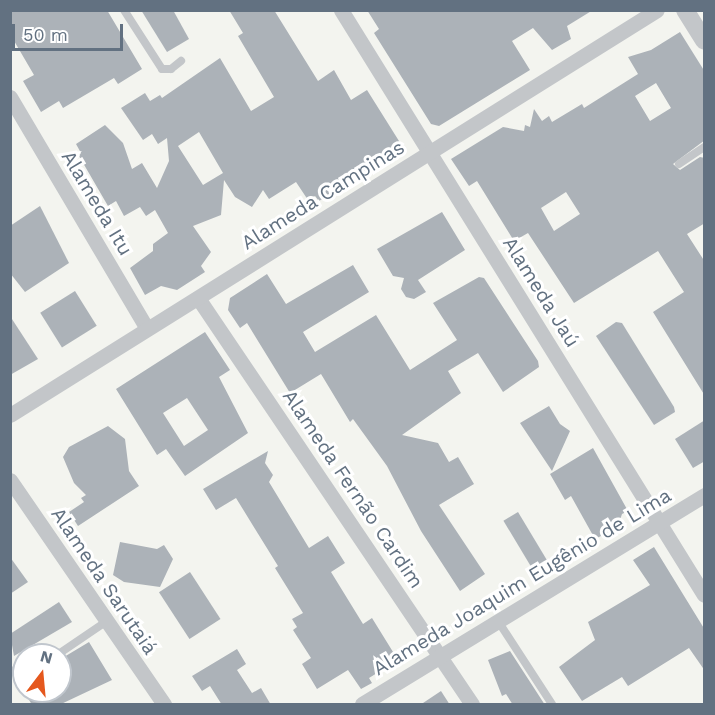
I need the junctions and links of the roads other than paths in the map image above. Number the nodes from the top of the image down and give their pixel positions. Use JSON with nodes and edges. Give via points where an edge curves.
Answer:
{"nodes":[{"id":1,"x":124,"y":10,"type":"edge"},
{"id":2,"x":341,"y":10,"type":"edge"},
{"id":3,"x":657,"y":10,"type":"edge"},
{"id":4,"x":685,"y":10,"type":"edge"},
{"id":5,"x":705,"y":40,"type":"edge"},
{"id":6,"x":181,"y":61,"type":"dead end"},
{"id":7,"x":10,"y":97,"type":"edge"},
{"id":8,"x":705,"y":147,"type":"edge"},
{"id":9,"x":429,"y":153,"type":"junction"},
{"id":10,"x":679,"y":164,"type":"dead end"},
{"id":11,"x":198,"y":298,"type":"junction"},
{"id":12,"x":147,"y":329,"type":"junction"},
{"id":13,"x":10,"y":415,"type":"edge"},
{"id":14,"x":10,"y":480,"type":"edge"},
{"id":15,"x":705,"y":495,"type":"edge"},
{"id":16,"x":660,"y":522,"type":"junction"},
{"id":17,"x":705,"y":595,"type":"edge"},
{"id":18,"x":107,"y":621,"type":"junction"},
{"id":19,"x":498,"y":621,"type":"junction"},
{"id":20,"x":72,"y":645,"type":"edge"},
{"id":21,"x":440,"y":657,"type":"junction"},
{"id":22,"x":164,"y":705,"type":"edge"},
{"id":23,"x":362,"y":705,"type":"edge"},
{"id":24,"x":472,"y":705,"type":"edge"},
{"id":25,"x":552,"y":705,"type":"edge"}],
"edges":[{"from":1,"to":6,"type":"lane","via":[[162,69],[171,69]]},
{"from":2,"to":9,"type":"street","name":"Alameda Jaú"},
{"from":3,"to":9,"type":"street","name":"Alameda Campinas"},
{"from":4,"to":5,"type":"street"},
{"from":7,"to":12,"type":"street","name":"Alameda Itu"},
{"from":8,"to":10,"type":"lane"},
{"from":9,"to":11,"type":"street","name":"Alameda Campinas"},
{"from":9,"to":16,"type":"street","name":"Alameda Jaú"},
{"from":11,"to":12,"type":"street","name":"Alameda Campinas"},
{"from":11,"to":21,"type":"street","name":"Alameda Fernão Cardim"},
{"from":12,"to":13,"type":"street","name":"Alameda Campinas"},
{"from":14,"to":18,"type":"street","name":"Alameda Sarutaiá"},
{"from":15,"to":16,"type":"street","name":"Alameda Joaquim Eugênio de Lima"},
{"from":16,"to":17,"type":"street","name":"Alameda Jaú"},
{"from":16,"to":19,"type":"street","name":"Alameda Joaquim Eugênio de Lima"},
{"from":18,"to":20,"type":"lane"},
{"from":18,"to":22,"type":"street","name":"Alameda Sarutaiá"},
{"from":19,"to":21,"type":"street","name":"Alameda Joaquim Eugênio de Lima"},
{"from":19,"to":25,"type":"lane"},
{"from":21,"to":23,"type":"street","name":"Alameda Joaquim Eugênio de Lima"},
{"from":21,"to":24,"type":"street","name":"Alameda Fernão Cardim"}]}
